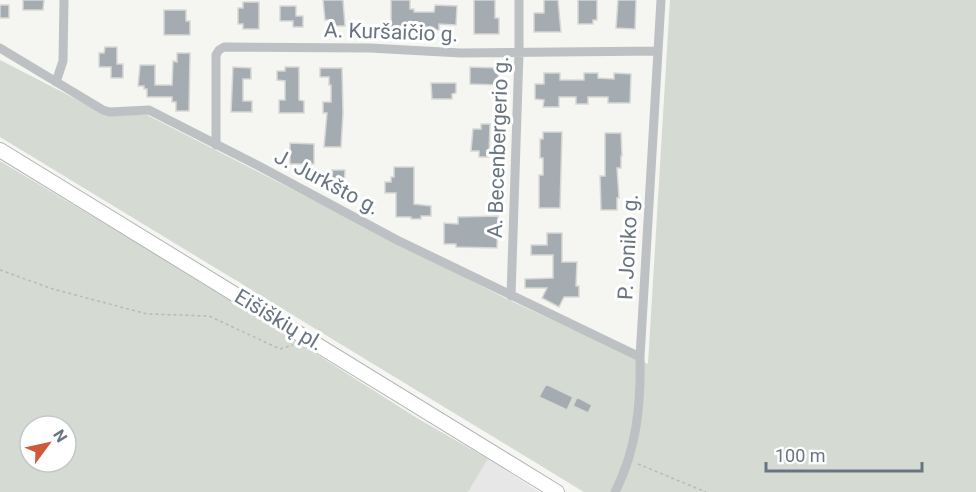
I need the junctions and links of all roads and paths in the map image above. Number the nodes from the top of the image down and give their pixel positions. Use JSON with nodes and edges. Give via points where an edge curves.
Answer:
{"nodes":[{"id":1,"x":64,"y":0,"type":"edge"},
{"id":2,"x":519,"y":0,"type":"edge"},
{"id":3,"x":661,"y":0,"type":"edge"},
{"id":4,"x":0,"y":48,"type":"edge"},
{"id":5,"x":658,"y":51,"type":"junction"},
{"id":6,"x":519,"y":53,"type":"junction"},
{"id":7,"x":56,"y":82,"type":"junction"},
{"id":8,"x":216,"y":145,"type":"junction"},
{"id":9,"x":0,"y":150,"type":"edge"},
{"id":10,"x":0,"y":270,"type":"edge"},
{"id":11,"x":511,"y":296,"type":"junction"},
{"id":12,"x":303,"y":335,"type":"junction"},
{"id":13,"x":640,"y":357,"type":"junction"},
{"id":14,"x":629,"y":459,"type":"junction"},
{"id":15,"x":557,"y":492,"type":"edge"},
{"id":16,"x":615,"y":492,"type":"edge"},
{"id":17,"x":706,"y":492,"type":"edge"}],
"edges":[{"from":1,"to":7,"type":"street","via":[[63,61]]},
{"from":2,"to":6,"type":"street","name":"A. Becenbergerio g."},
{"from":3,"to":5,"type":"street","name":"P. Joniko g."},
{"from":4,"to":7,"type":"street","name":"J. Jurkšto g."},
{"from":5,"to":6,"type":"street","name":"A. Kuršaičio g."},
{"from":5,"to":13,"type":"street","name":"P. Joniko g."},
{"from":6,"to":8,"type":"street","name":"A. Kuršaičio g.","via":[[224,47],[216,55]]},
{"from":6,"to":11,"type":"street","name":"A. Becenbergerio g."},
{"from":7,"to":8,"type":"street","name":"J. Jurkšto g.","via":[[110,112],[149,110]]},
{"from":8,"to":11,"type":"street","name":"J. Jurkšto g."},
{"from":9,"to":12,"type":"main road","name":"Eišiškių pl."},
{"from":10,"to":12,"type":"path","via":[[147,315],[208,316],[280,349],[292,346]]},
{"from":11,"to":13,"type":"street","name":"J. Jurkšto g."},
{"from":12,"to":15,"type":"main road","name":"Eišiškių pl."},
{"from":13,"to":14,"type":"street","name":"P. Joniko g.","via":[[639,408]]},
{"from":14,"to":16,"type":"street","name":"P. Joniko g."},
{"from":14,"to":17,"type":"path"}]}
